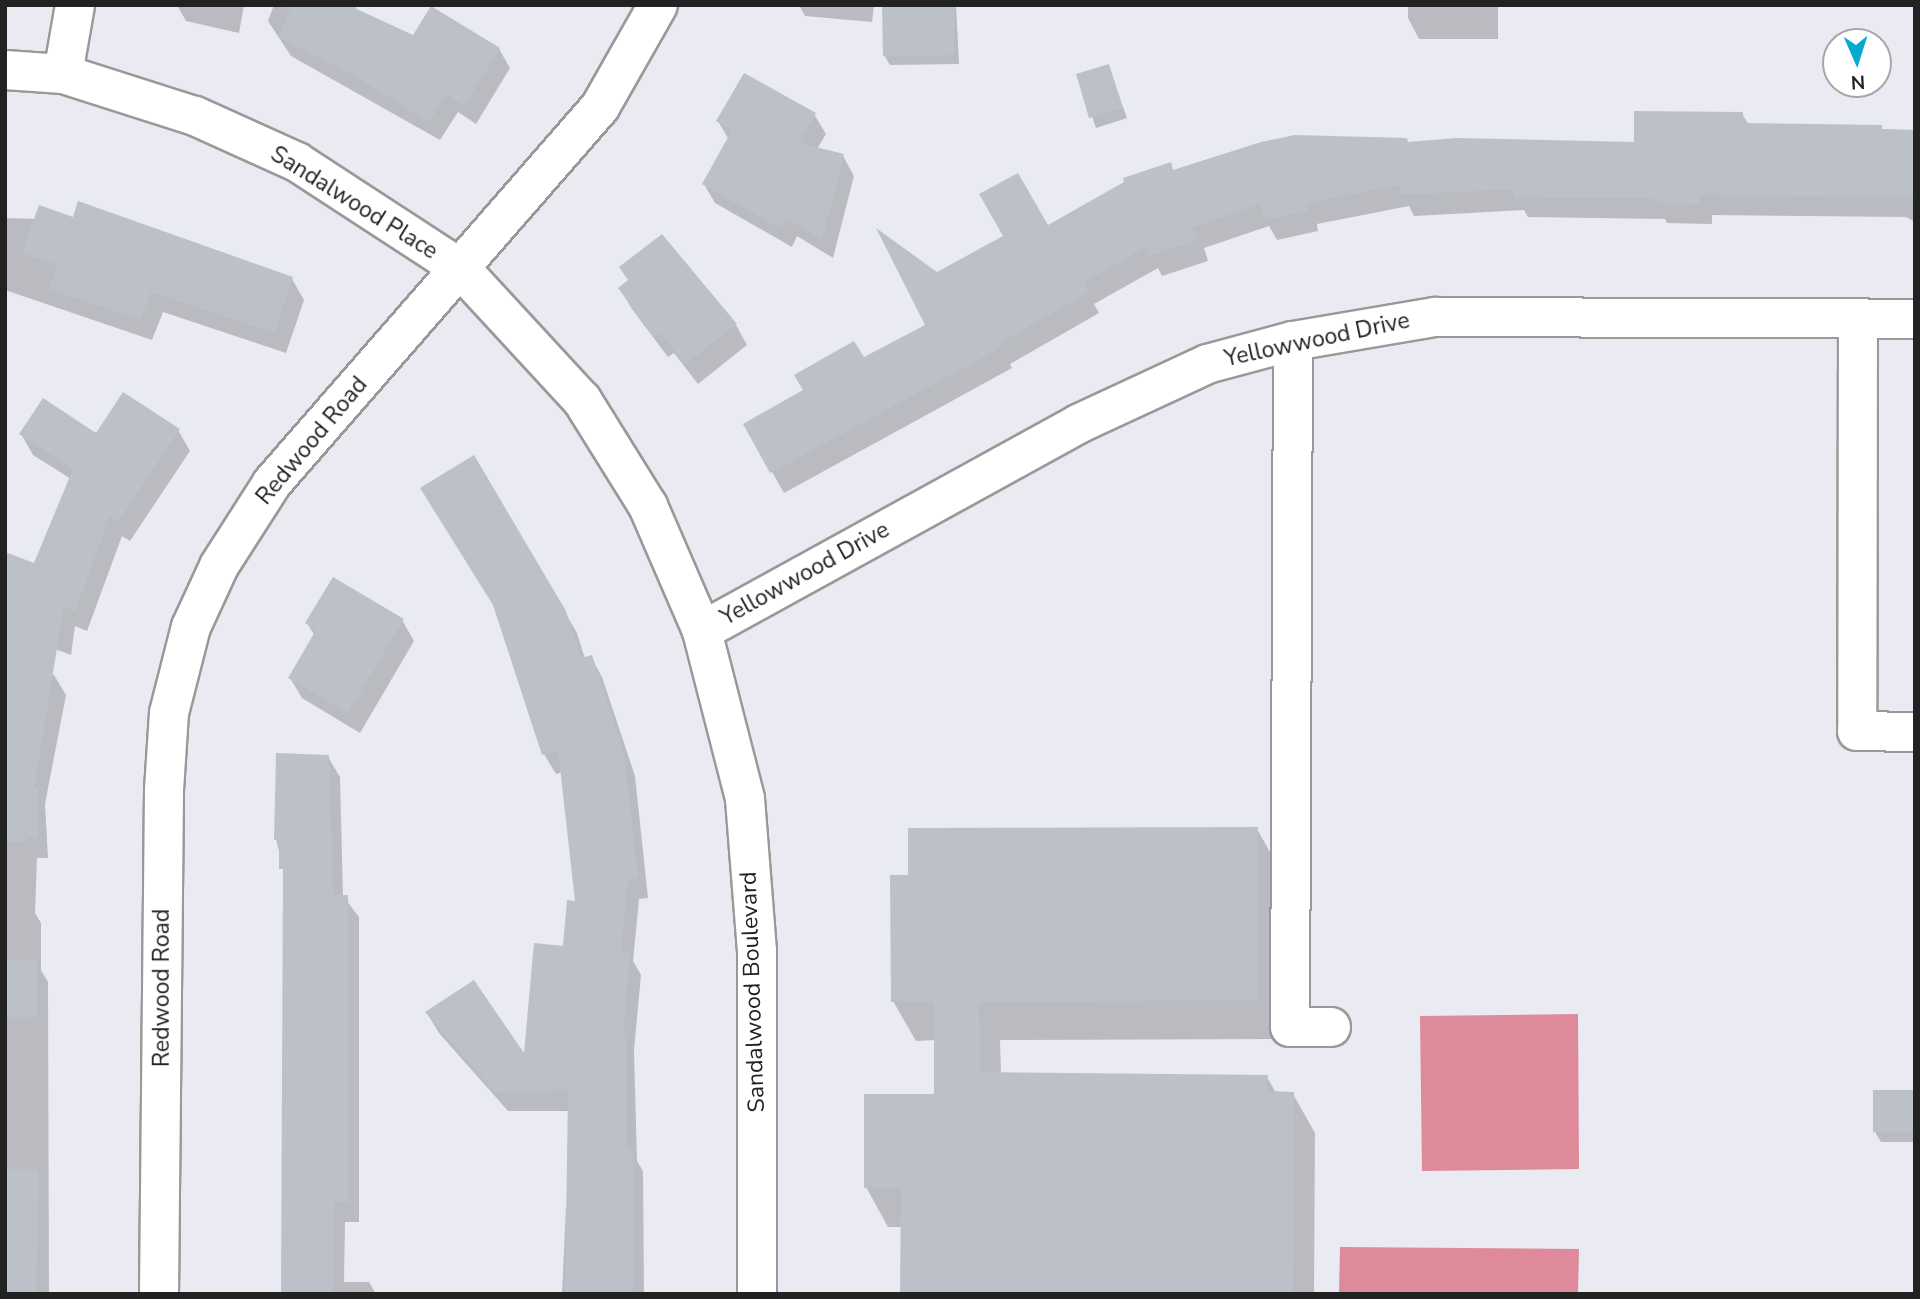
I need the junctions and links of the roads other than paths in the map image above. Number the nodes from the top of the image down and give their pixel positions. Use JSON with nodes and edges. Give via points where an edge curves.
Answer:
{"nodes":[{"id":1,"x":75,"y":5,"type":"edge"},
{"id":2,"x":657,"y":5,"type":"edge"},
{"id":3,"x":5,"y":70,"type":"edge"},
{"id":4,"x":63,"y":74,"type":"junction"},
{"id":5,"x":461,"y":269,"type":"junction"},
{"id":6,"x":1858,"y":318,"type":"junction"},
{"id":7,"x":1915,"y":319,"type":"edge"},
{"id":8,"x":1293,"y":341,"type":"junction"},
{"id":9,"x":702,"y":631,"type":"junction"},
{"id":10,"x":1915,"y":732,"type":"edge"},
{"id":11,"x":1331,"y":1027,"type":"dead end"},
{"id":12,"x":159,"y":1294,"type":"edge"},
{"id":13,"x":757,"y":1294,"type":"edge"}],
"edges":[{"from":1,"to":4,"type":"street"},
{"from":2,"to":5,"type":"street","name":"Redwood Road","via":[[600,107]]},
{"from":3,"to":4,"type":"street","name":"Sandalwood Place"},
{"from":4,"to":5,"type":"street","name":"Sandalwood Place","via":[[195,116],[297,162]]},
{"from":5,"to":9,"type":"street","name":"Sandalwood Boulevard","via":[[582,400],[648,506]]},
{"from":5,"to":12,"type":"street","name":"Redwood Road","via":[[272,484],[219,566],[191,627],[169,713],[164,789]]},
{"from":6,"to":7,"type":"street","name":"Yellowwood Drive"},
{"from":6,"to":8,"type":"street","name":"Yellowwood Drive","via":[[1435,317]]},
{"from":6,"to":10,"type":"street","via":[[1857,731]]},
{"from":8,"to":9,"type":"street","name":"Yellowwood Drive","via":[[1207,364],[1078,424]]},
{"from":8,"to":11,"type":"street","via":[[1290,1027]]},
{"from":9,"to":13,"type":"street","name":"Sandalwood Boulevard","via":[[745,799],[757,951]]}]}
